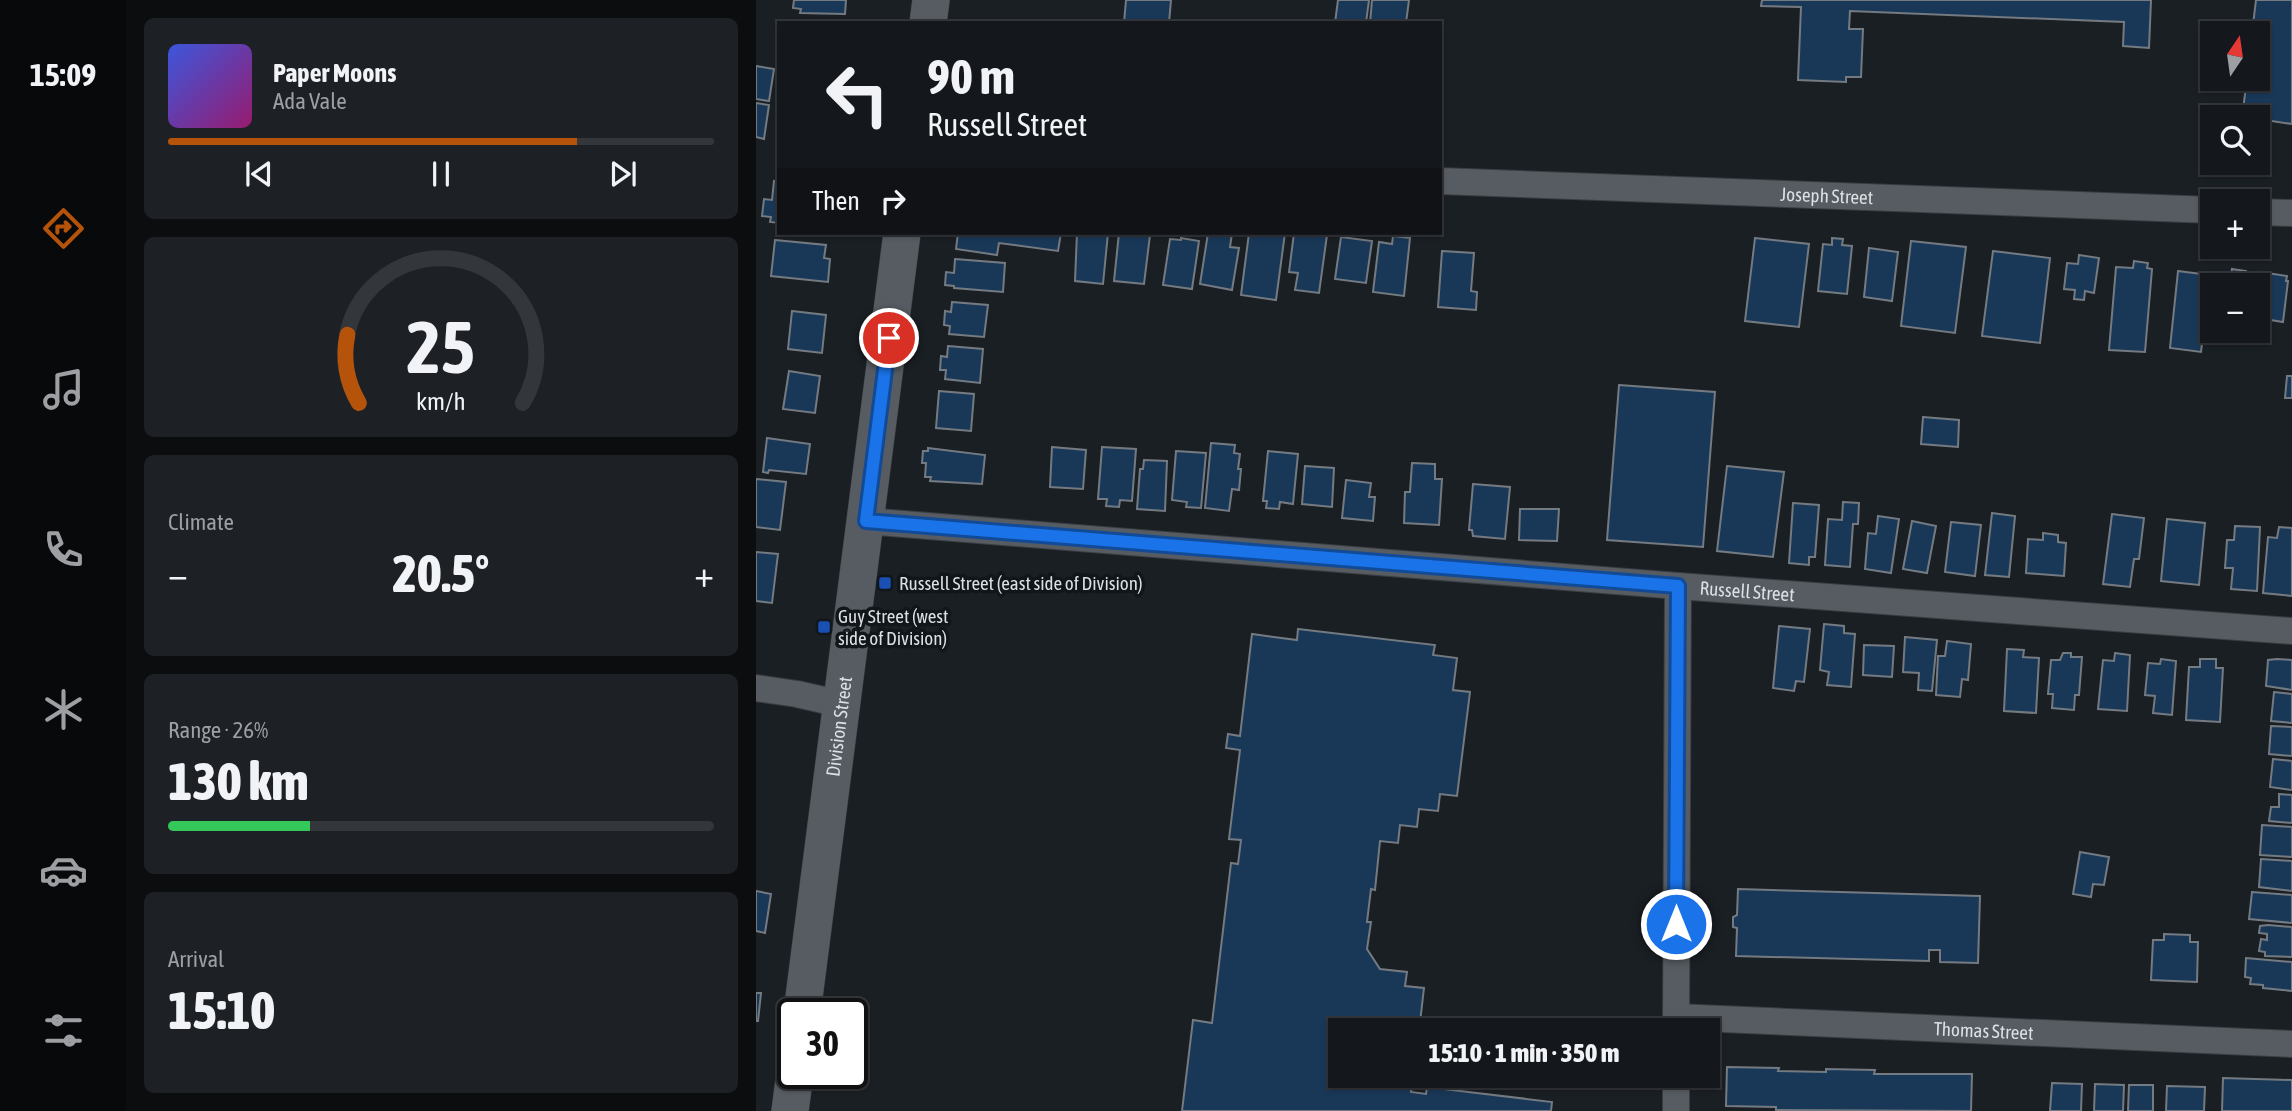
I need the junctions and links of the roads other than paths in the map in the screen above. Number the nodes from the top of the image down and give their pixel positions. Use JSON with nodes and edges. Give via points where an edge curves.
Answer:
{"nodes":[{"id":1,"x":931,"y":0,"type":"edge"},
{"id":2,"x":928,"y":21,"type":"edge"},
{"id":3,"x":1442,"y":181,"type":"edge"},
{"id":4,"x":2200,"y":210,"type":"edge"},
{"id":5,"x":2270,"y":212,"type":"edge"},
{"id":6,"x":2292,"y":213,"type":"edge"},
{"id":7,"x":902,"y":235,"type":"edge"},
{"id":8,"x":866,"y":521,"type":"junction"},
{"id":9,"x":1678,"y":586,"type":"junction"},
{"id":10,"x":2292,"y":631,"type":"edge"},
{"id":11,"x":756,"y":688,"type":"edge"},
{"id":12,"x":841,"y":704,"type":"junction"},
{"id":13,"x":804,"y":998,"type":"edge"},
{"id":14,"x":1676,"y":1018,"type":"edge"},
{"id":15,"x":1720,"y":1025,"type":"edge"},
{"id":16,"x":2292,"y":1044,"type":"edge"},
{"id":17,"x":1676,"y":1088,"type":"edge"},
{"id":18,"x":793,"y":1089,"type":"edge"},
{"id":19,"x":790,"y":1111,"type":"edge"},
{"id":20,"x":1676,"y":1111,"type":"edge"}],
"edges":[{"from":1,"to":2,"type":"main road"},
{"from":3,"to":4,"type":"street","name":"Joseph Street"},
{"from":5,"to":6,"type":"street"},
{"from":7,"to":8,"type":"main road","name":"Division Street"},
{"from":8,"to":9,"type":"street","name":"Russell Street"},
{"from":8,"to":12,"type":"main road","name":"Division Street"},
{"from":9,"to":10,"type":"street","name":"Russell Street"},
{"from":9,"to":14,"type":"street"},
{"from":11,"to":12,"type":"street"},
{"from":12,"to":13,"type":"main road","name":"Division Street"},
{"from":15,"to":16,"type":"street","name":"Thomas Street"},
{"from":17,"to":20,"type":"street"},
{"from":18,"to":19,"type":"main road"}]}
